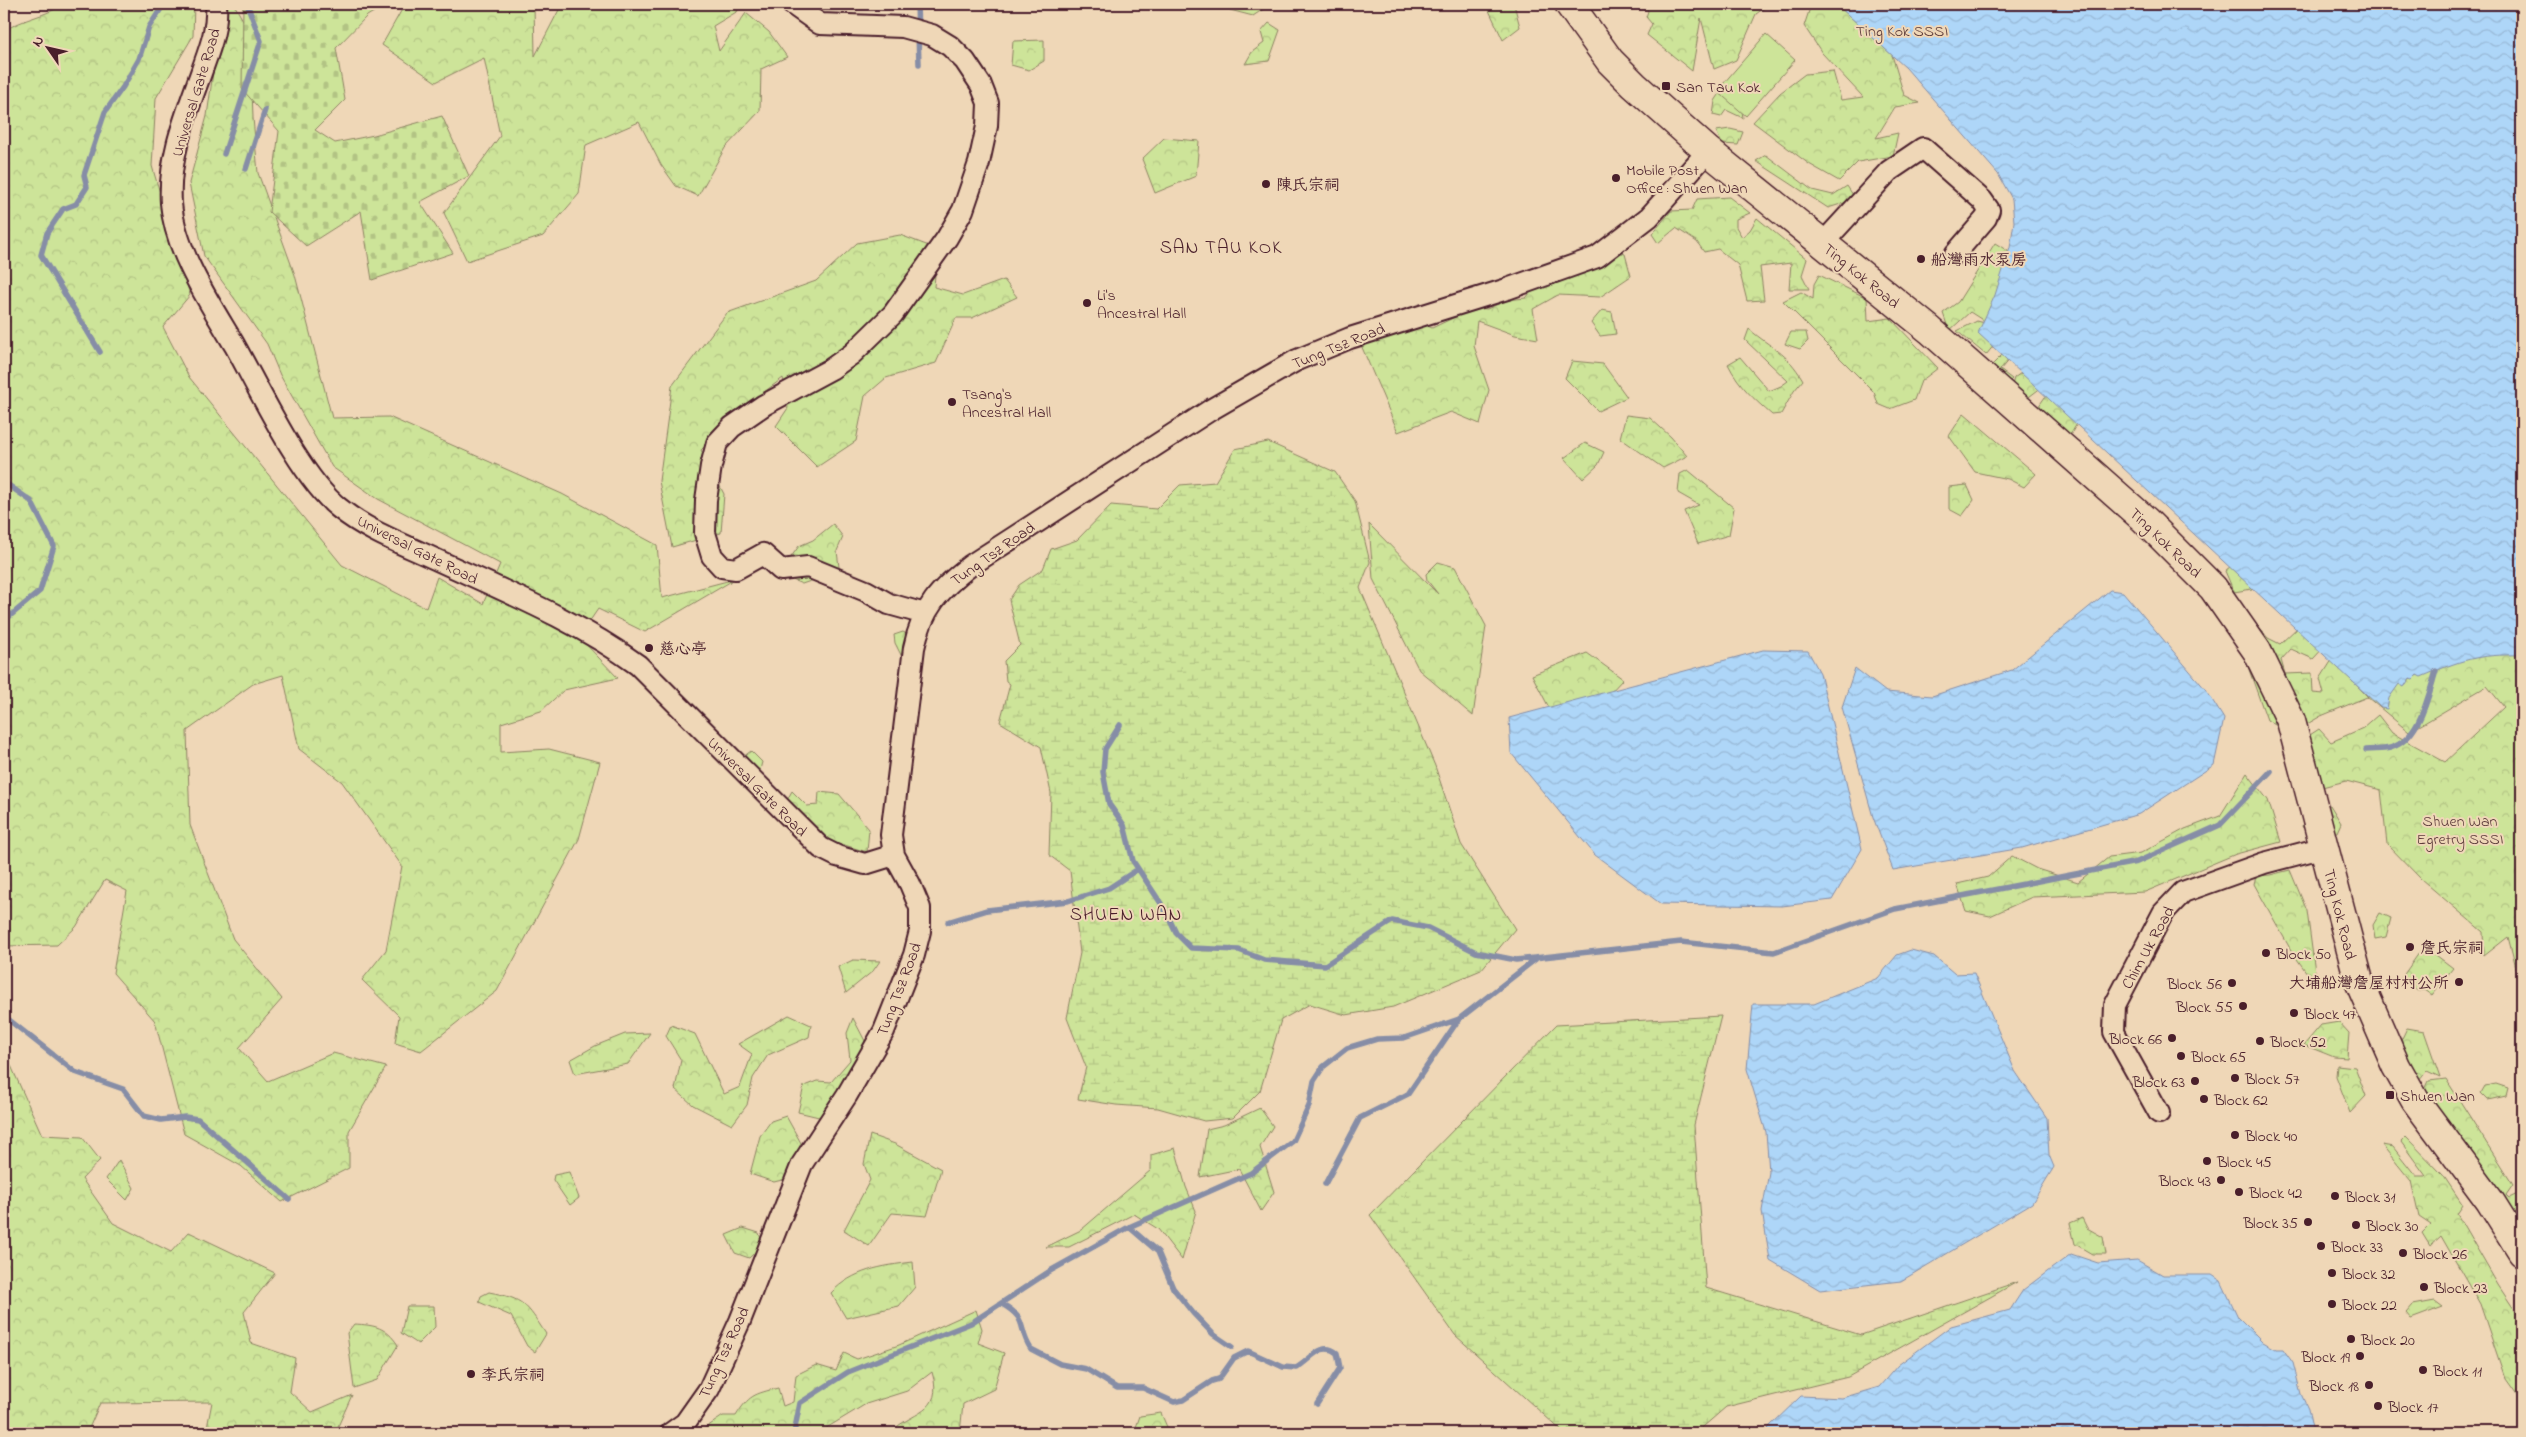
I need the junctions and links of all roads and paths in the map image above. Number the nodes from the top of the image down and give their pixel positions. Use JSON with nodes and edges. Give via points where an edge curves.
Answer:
{"nodes":[{"id":1,"x":216,"y":4,"type":"edge"},
{"id":2,"x":792,"y":4,"type":"edge"},
{"id":3,"x":1569,"y":4,"type":"edge"},
{"id":4,"x":1708,"y":151,"type":"junction"},
{"id":5,"x":1823,"y":243,"type":"junction"},
{"id":6,"x":1955,"y":254,"type":"dead end"},
{"id":7,"x":925,"y":614,"type":"junction"},
{"id":8,"x":2325,"y":847,"type":"junction"},
{"id":9,"x":894,"y":855,"type":"junction"},
{"id":10,"x":2159,"y":1113,"type":"dead end"},
{"id":11,"x":2522,"y":1252,"type":"edge"},
{"id":12,"x":671,"y":1433,"type":"edge"}],
"edges":[{"from":1,"to":9,"type":"street","name":"Universal Gate Road","via":[[217,23],[182,126],[171,172],[174,222],[203,290],[312,477],[338,508],[376,532],[570,622],[638,665],[821,848],[865,864]]},
{"from":2,"to":7,"type":"street","via":[[820,24],[915,30],[950,46],[965,60],[981,85],[988,103],[987,126],[963,210],[893,314],[852,354],[764,405],[732,427],[717,443],[710,475],[705,533],[712,556],[722,567],[736,569],[763,554],[781,570],[808,568],[866,590],[888,604]]},
{"from":3,"to":4,"type":"main road","name":"Ting Kok Road","via":[[1610,61]]},
{"from":4,"to":5,"type":"main road","name":"Ting Kok Road"},
{"from":4,"to":7,"type":"street","name":"Tung Tsz Road","via":[[1649,217],[1597,257],[1359,335],[1297,360],[1212,409],[971,564],[944,587]]},
{"from":5,"to":6,"type":"street","via":[[1889,170],[1923,148],[1989,210],[1986,218]]},
{"from":5,"to":8,"type":"main road","name":"Ting Kok Road","via":[[1930,330],[2108,487],[2213,588],[2257,651],[2291,721]]},
{"from":7,"to":9,"type":"street","name":"Tung Tsz Road","via":[[914,648],[891,835]]},
{"from":8,"to":10,"type":"street","name":"Chim Uk Road","via":[[2204,883],[2183,892],[2163,913],[2115,1005],[2114,1018],[2114,1032]]},
{"from":8,"to":11,"type":"main road","name":"Ting Kok Road","via":[[2359,981],[2396,1066],[2414,1100],[2490,1201]]},
{"from":9,"to":12,"type":"street","name":"Tung Tsz Road","via":[[920,908],[920,931],[914,955],[884,1031],[802,1164],[740,1321],[709,1389],[685,1423]]}]}
